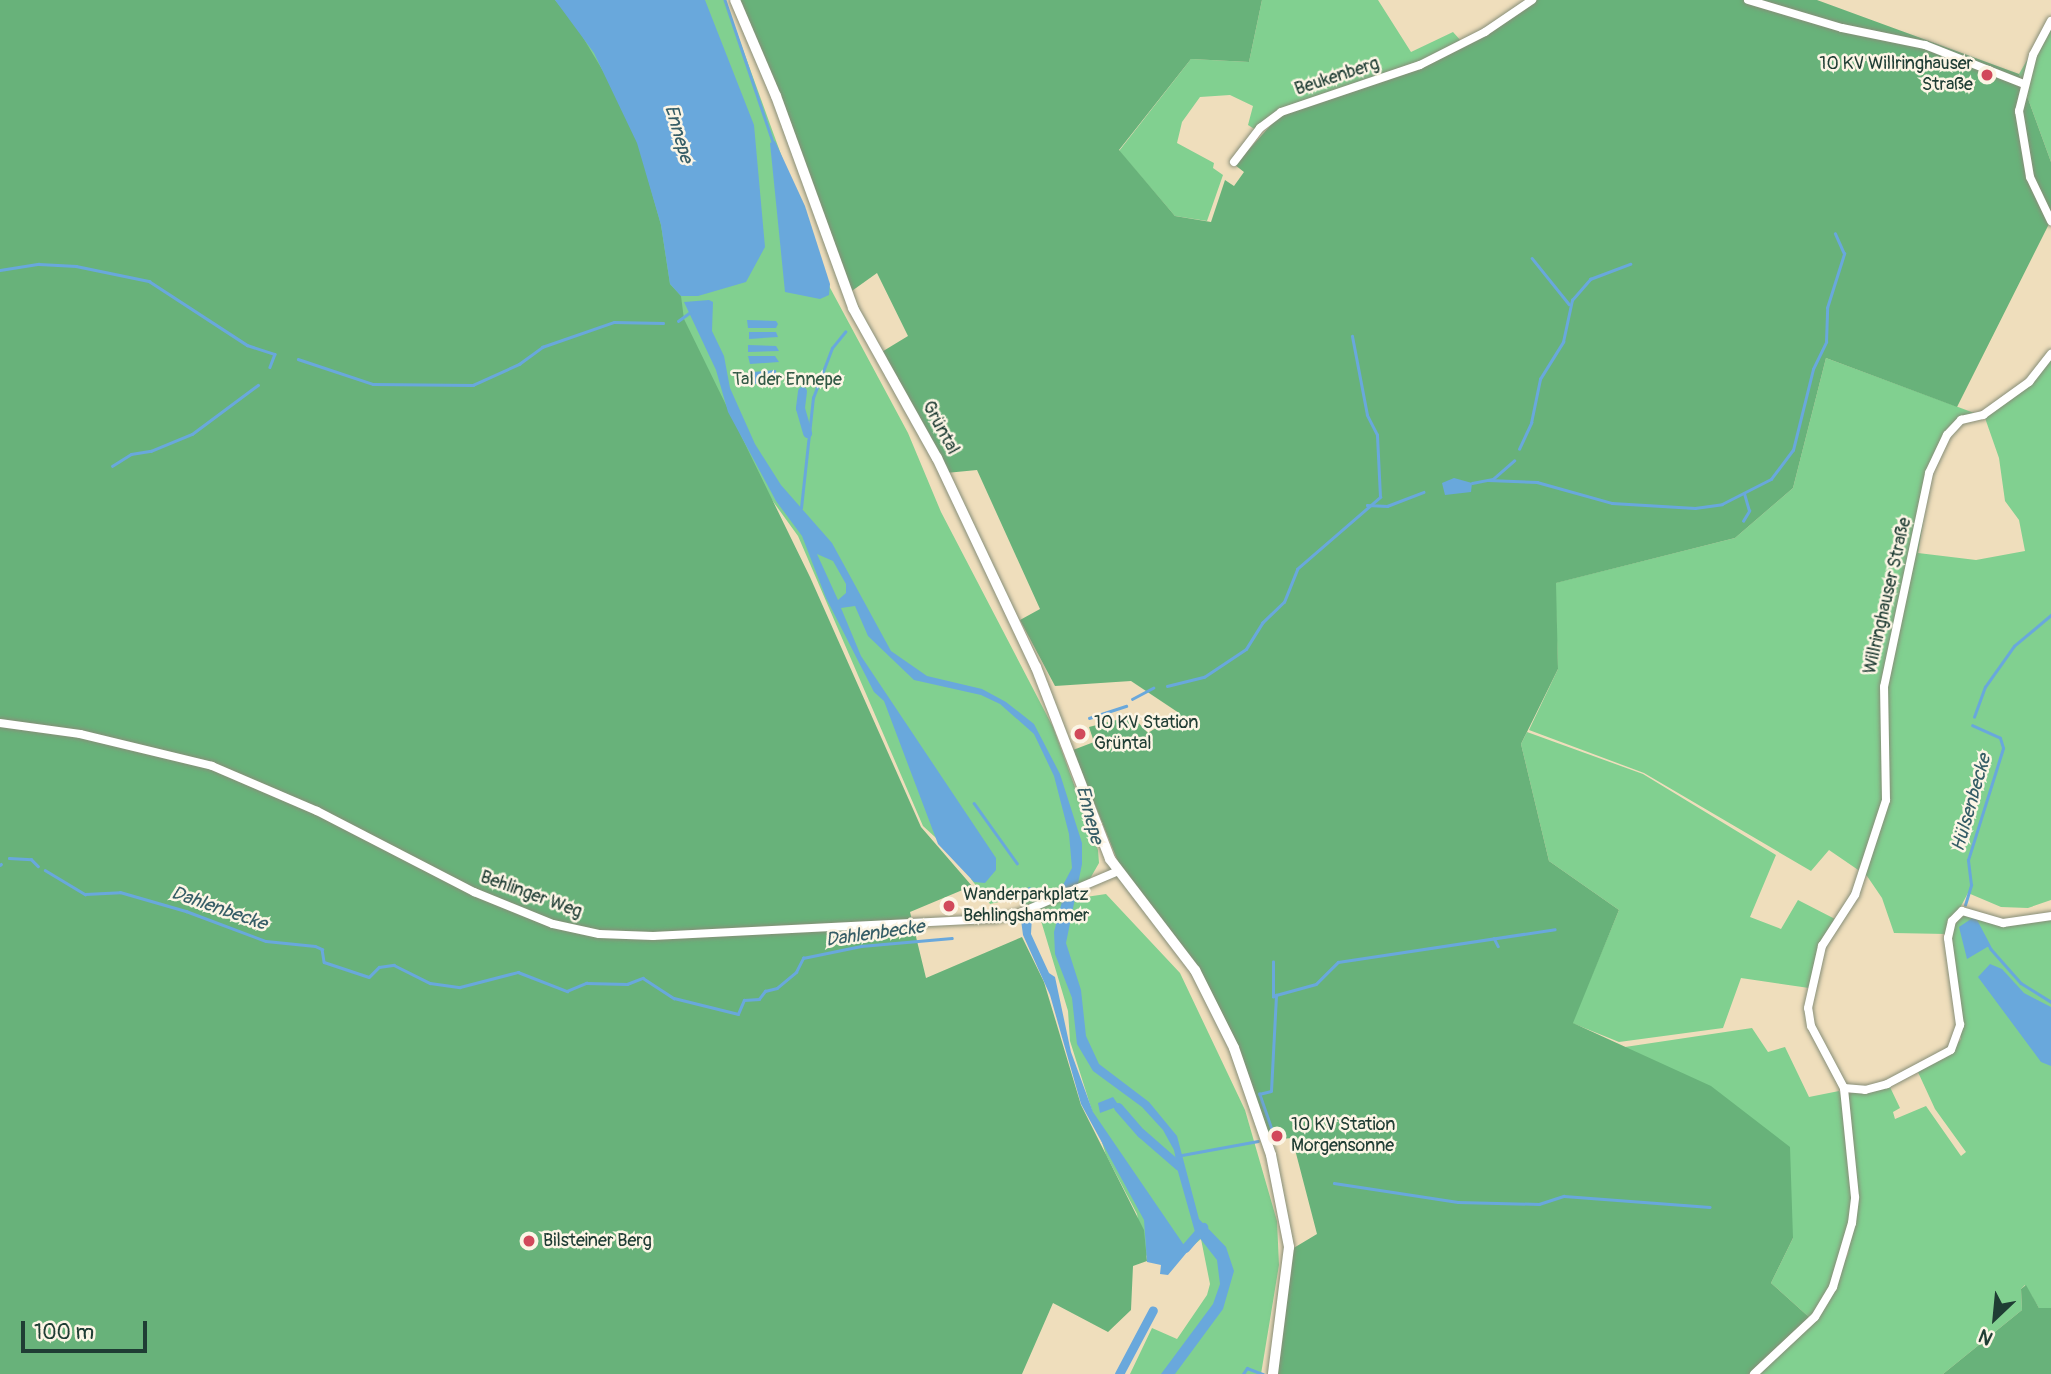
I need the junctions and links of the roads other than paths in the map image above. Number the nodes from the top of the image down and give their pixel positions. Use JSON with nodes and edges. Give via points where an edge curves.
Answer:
{"nodes":[{"id":1,"x":735,"y":0,"type":"edge"},
{"id":2,"x":1532,"y":0,"type":"edge"},
{"id":3,"x":1748,"y":0,"type":"edge"},
{"id":4,"x":2051,"y":21,"type":"edge"},
{"id":5,"x":2024,"y":83,"type":"junction"},
{"id":6,"x":1234,"y":162,"type":"dead end"},
{"id":7,"x":2051,"y":221,"type":"edge"},
{"id":8,"x":2051,"y":354,"type":"edge"},
{"id":9,"x":0,"y":723,"type":"edge"},
{"id":10,"x":1116,"y":872,"type":"junction"},
{"id":11,"x":2051,"y":916,"type":"edge"},
{"id":12,"x":1844,"y":1088,"type":"junction"},
{"id":13,"x":1273,"y":1374,"type":"edge"},
{"id":14,"x":1754,"y":1374,"type":"edge"}],
"edges":[{"from":1,"to":10,"type":"street","name":"Grüntal","via":[[776,96],[853,308],[937,458],[1036,667]]},
{"from":2,"to":6,"type":"street","name":"Beukenberg","via":[[1420,65],[1281,112],[1260,128]]},
{"from":3,"to":5,"type":"street","via":[[1843,28],[1926,45]]},
{"from":4,"to":5,"type":"street"},
{"from":5,"to":7,"type":"street","via":[[2020,111],[2030,177]]},
{"from":8,"to":12,"type":"street","name":"Willringhauser Straße","via":[[2029,382],[1983,415],[1961,420],[1947,435],[1929,474],[1884,687],[1886,800],[1855,895],[1822,946],[1808,1008],[1811,1026]]},
{"from":9,"to":10,"type":"street","name":"Behlinger Weg","via":[[80,734],[212,766],[317,811],[474,892],[576,930],[653,936],[982,920],[1017,914]]},
{"from":10,"to":13,"type":"street","name":"Grüntal","via":[[1205,986],[1234,1048],[1271,1155],[1289,1247]]},
{"from":11,"to":12,"type":"street","via":[[2003,923],[1962,911],[1952,921],[1948,938],[1960,1025],[1955,1044],[1944,1056],[1887,1084],[1865,1090]]},
{"from":12,"to":14,"type":"street","name":"Willringhauser Straße","via":[[1855,1197],[1846,1255],[1815,1317]]}]}
